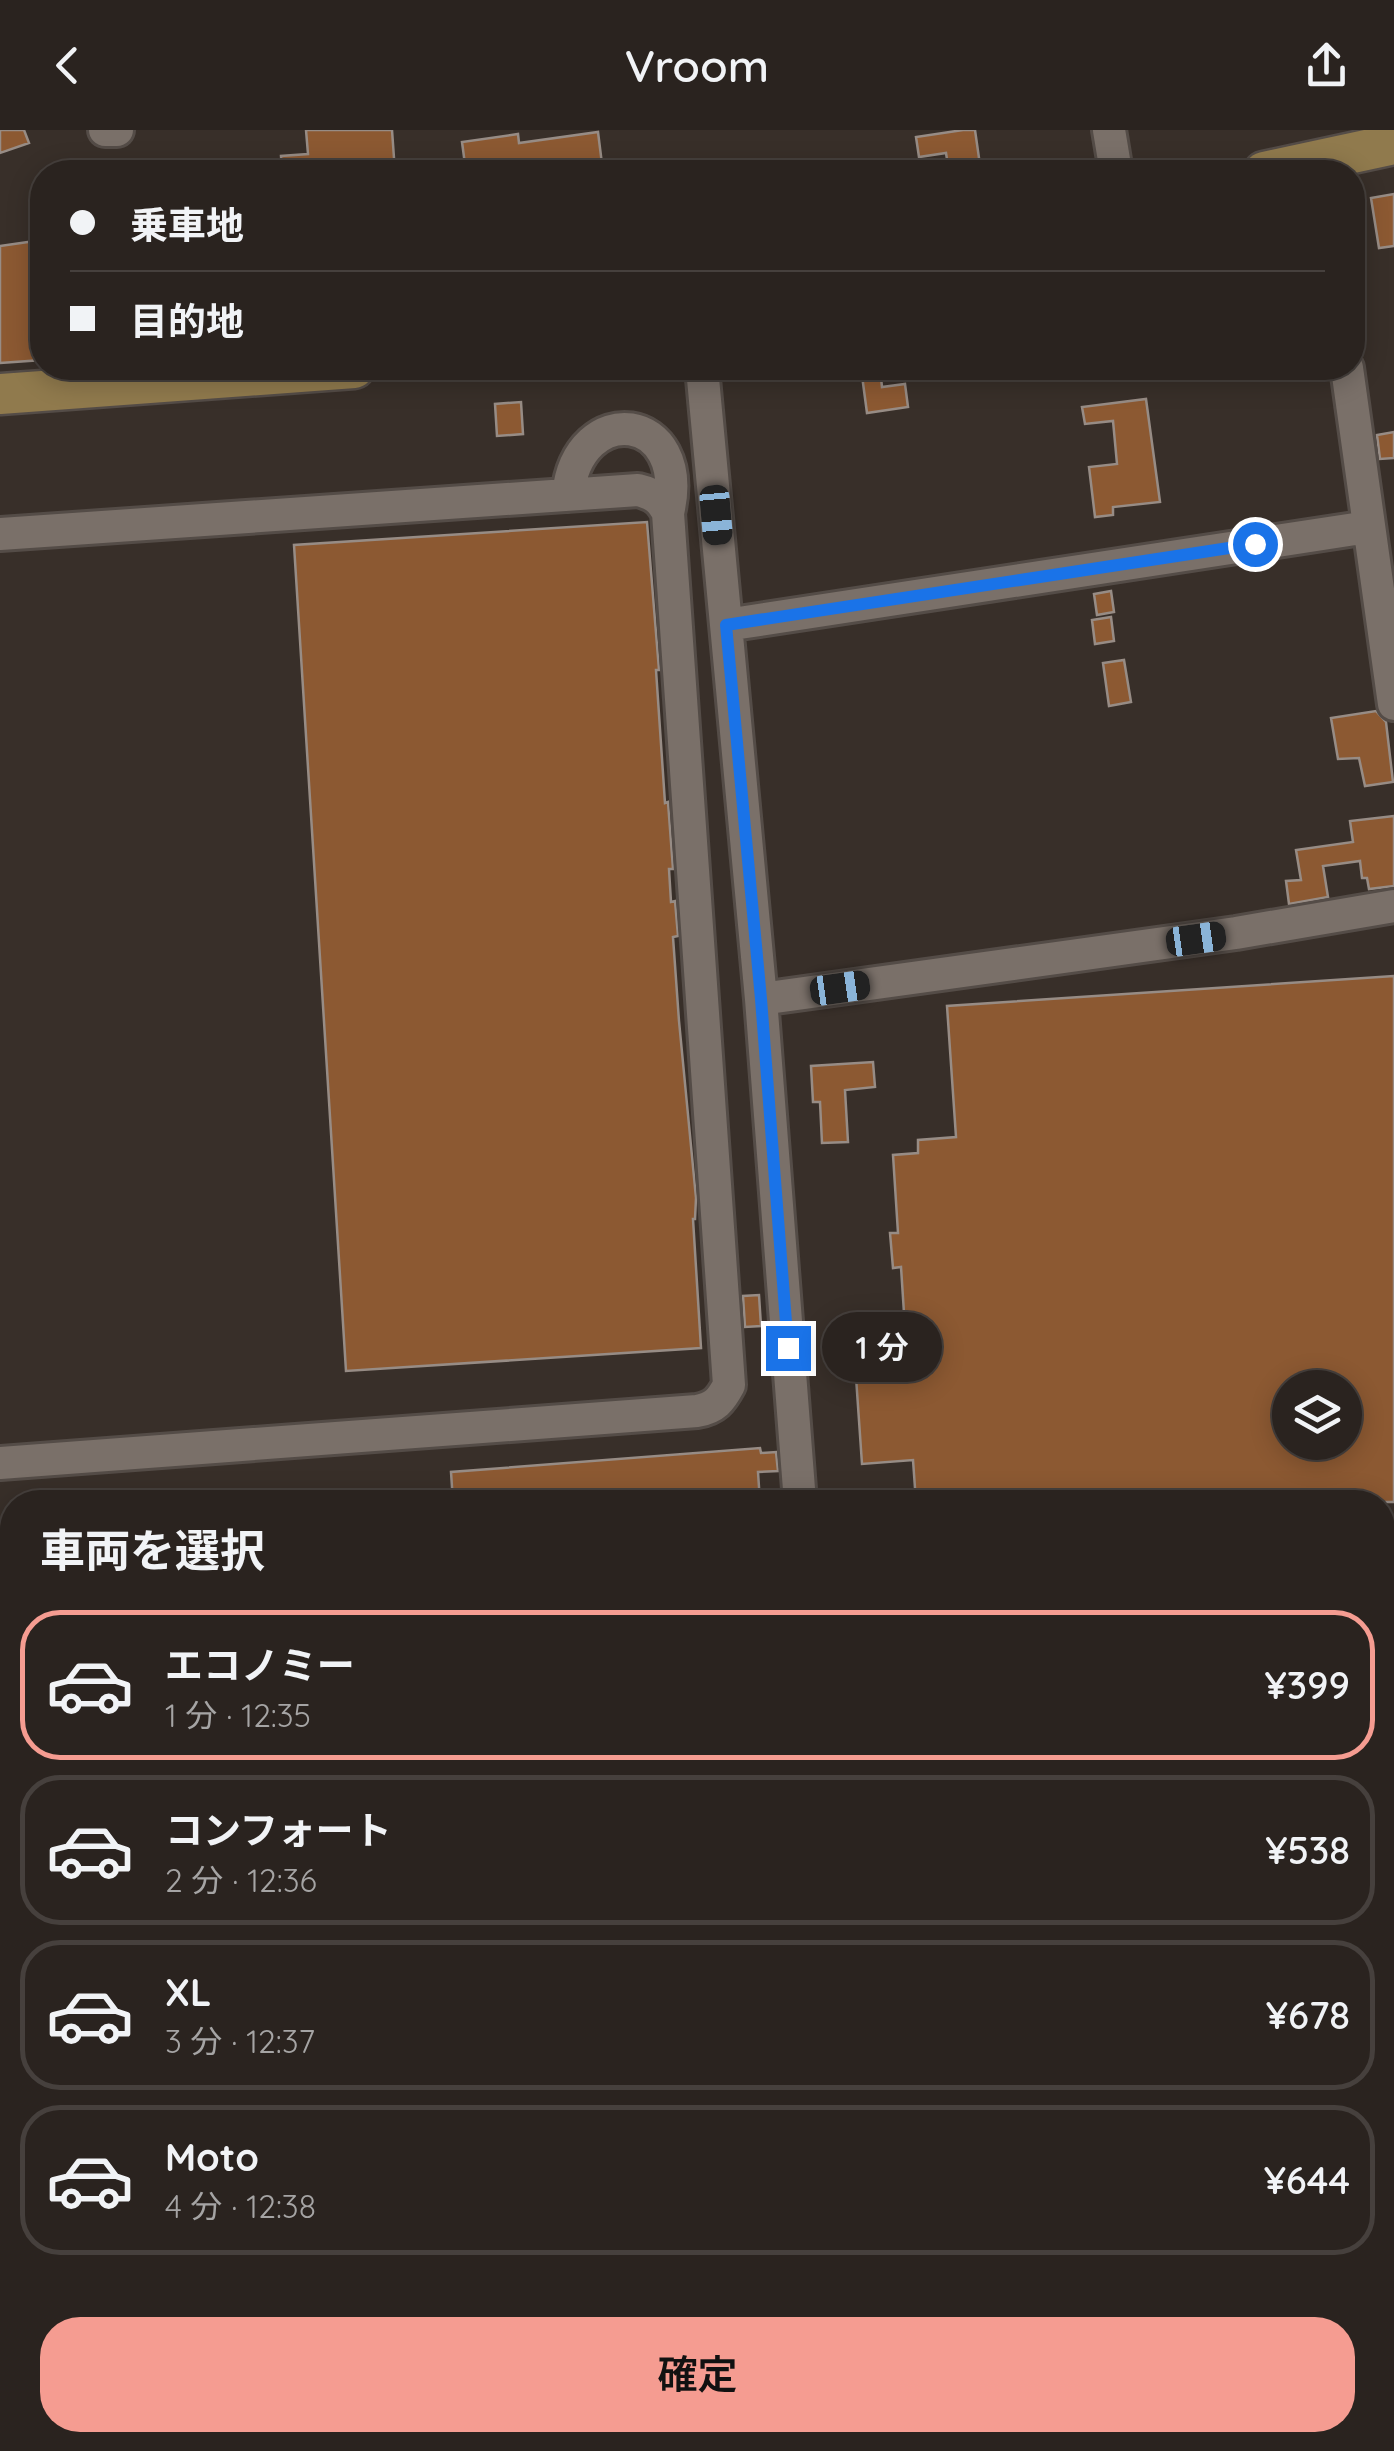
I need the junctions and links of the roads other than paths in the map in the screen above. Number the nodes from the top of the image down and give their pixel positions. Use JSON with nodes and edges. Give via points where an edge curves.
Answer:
{"nodes":[{"id":1,"x":104,"y":130,"type":"edge"},
{"id":2,"x":117,"y":130,"type":"edge"},
{"id":3,"x":1109,"y":130,"type":"edge"},
{"id":4,"x":1394,"y":144,"type":"edge"},
{"id":5,"x":1114,"y":160,"type":"edge"},
{"id":6,"x":1340,"y":160,"type":"edge"},
{"id":7,"x":191,"y":380,"type":"edge"},
{"id":8,"x":703,"y":380,"type":"edge"},
{"id":9,"x":1349,"y":380,"type":"edge"},
{"id":10,"x":0,"y":394,"type":"edge"},
{"id":11,"x":568,"y":495,"type":"junction"},
{"id":12,"x":668,"y":514,"type":"junction"},
{"id":13,"x":1368,"y":527,"type":"junction"},
{"id":14,"x":0,"y":534,"type":"edge"},
{"id":15,"x":726,"y":625,"type":"junction"},
{"id":16,"x":1394,"y":704,"type":"edge"},
{"id":17,"x":1394,"y":906,"type":"edge"},
{"id":18,"x":761,"y":999,"type":"junction"},
{"id":19,"x":0,"y":1463,"type":"edge"},
{"id":20,"x":799,"y":1490,"type":"edge"}],
"edges":[{"from":1,"to":2,"type":"street"},
{"from":3,"to":5,"type":"street"},
{"from":4,"to":6,"type":"main road"},
{"from":7,"to":10,"type":"main road"},
{"from":8,"to":15,"type":"street"},
{"from":9,"to":13,"type":"street"},
{"from":11,"to":12,"type":"street","via":[[638,490],[662,500]]},
{"from":11,"to":12,"type":"street","via":[[592,440],[631,427],[653,438],[669,461]]},
{"from":11,"to":14,"type":"street"},
{"from":12,"to":19,"type":"street","via":[[729,1385],[720,1401],[698,1411]]},
{"from":13,"to":15,"type":"street"},
{"from":13,"to":16,"type":"street"},
{"from":15,"to":18,"type":"street"},
{"from":17,"to":18,"type":"street"},
{"from":18,"to":20,"type":"street"}]}
